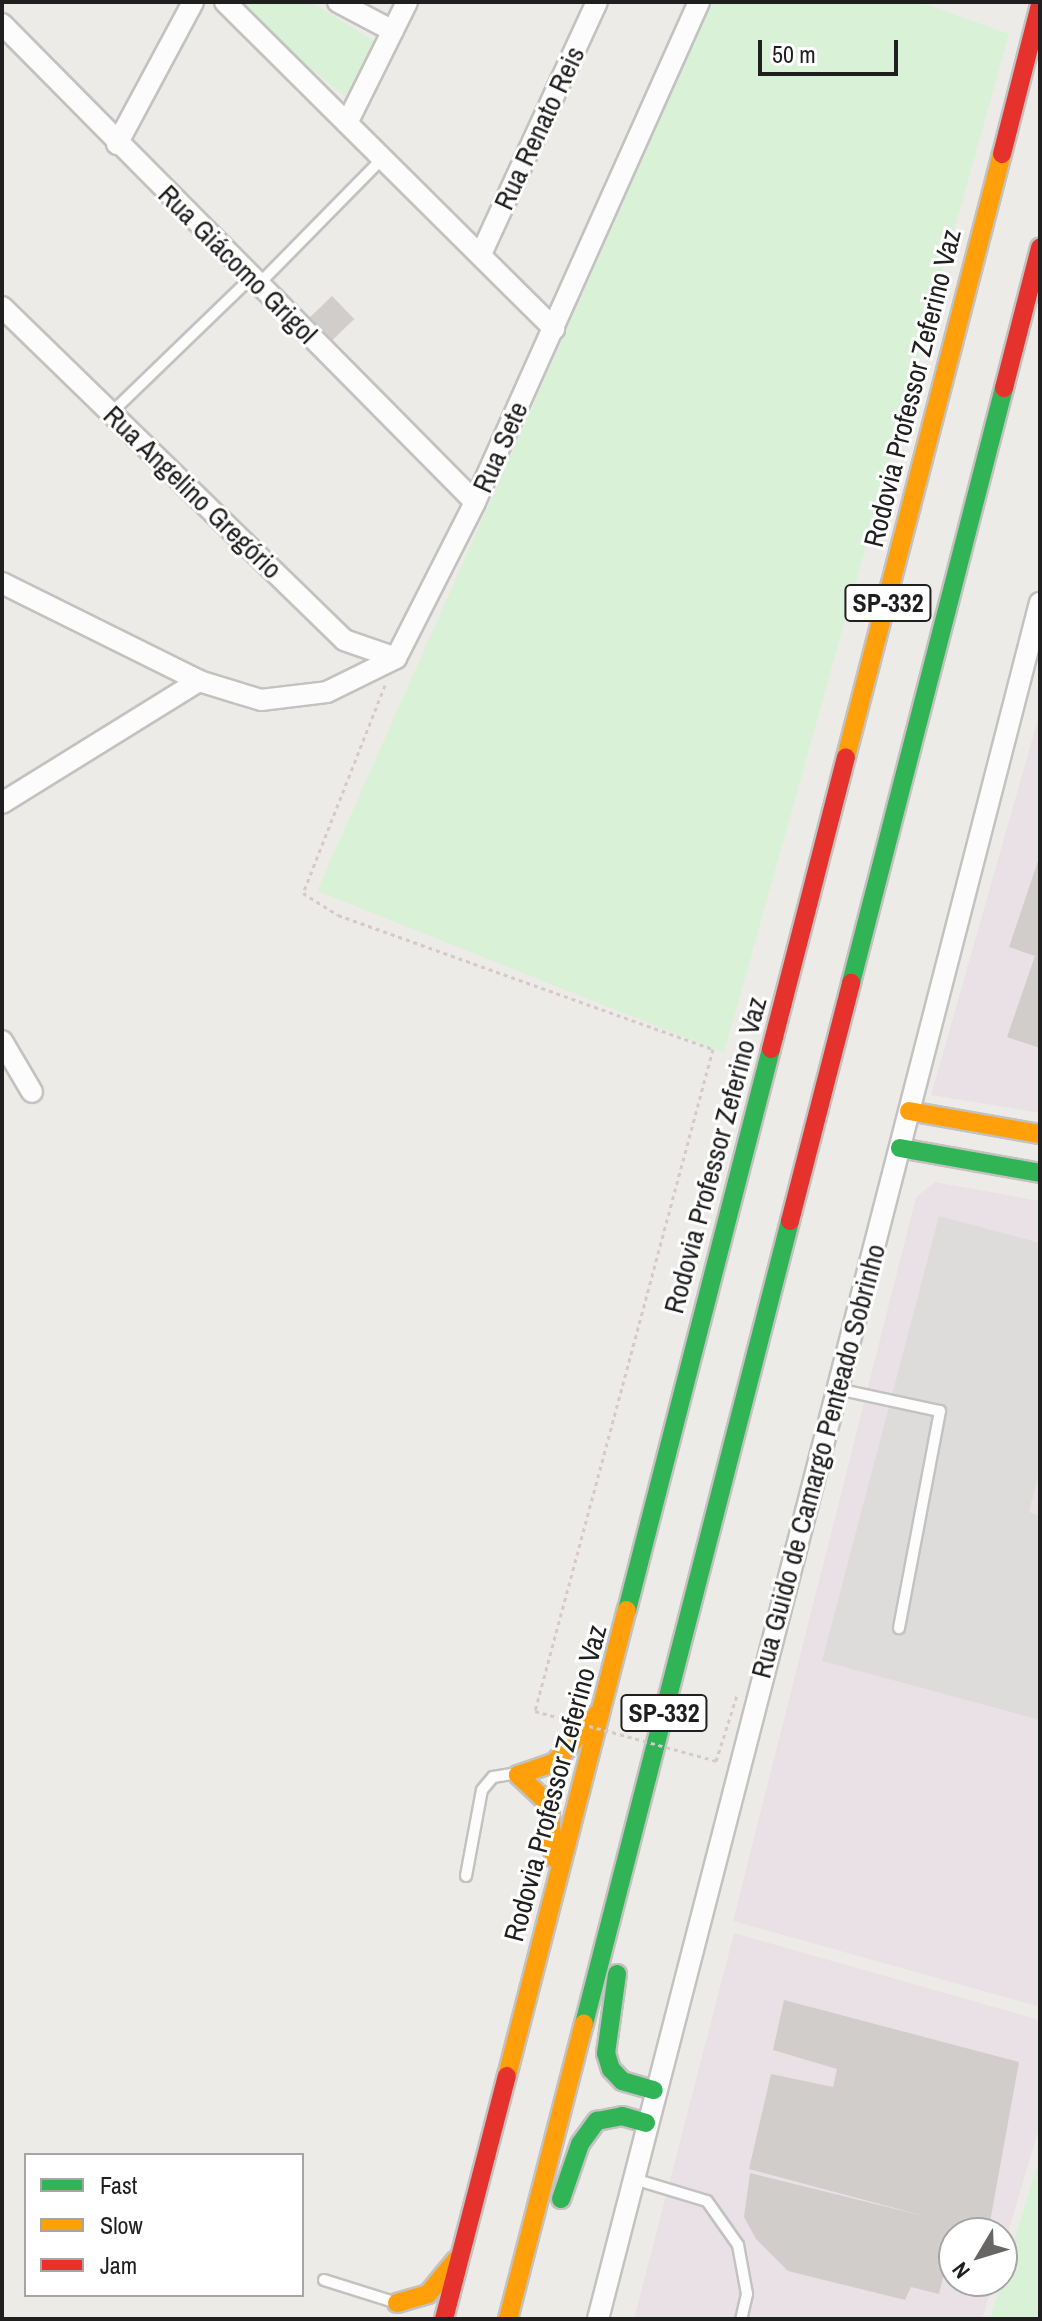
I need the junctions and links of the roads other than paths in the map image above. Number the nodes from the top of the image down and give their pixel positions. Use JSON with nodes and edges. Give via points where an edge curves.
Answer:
{"nodes":[{"id":1,"x":193,"y":2,"type":"edge"},
{"id":2,"x":225,"y":2,"type":"edge"},
{"id":3,"x":338,"y":2,"type":"edge"},
{"id":4,"x":407,"y":2,"type":"edge"},
{"id":5,"x":597,"y":2,"type":"edge"},
{"id":6,"x":699,"y":2,"type":"edge"},
{"id":7,"x":1027,"y":2,"type":"edge"},
{"id":8,"x":1040,"y":5,"type":"edge"},
{"id":9,"x":2,"y":24,"type":"edge"},
{"id":10,"x":393,"y":31,"type":"junction"},
{"id":11,"x":1032,"y":36,"type":"junction"},
{"id":12,"x":347,"y":123,"type":"junction"},
{"id":13,"x":117,"y":144,"type":"junction"},
{"id":14,"x":383,"y":158,"type":"junction"},
{"id":15,"x":1040,"y":248,"type":"edge"},
{"id":16,"x":481,"y":254,"type":"junction"},
{"id":17,"x":254,"y":281,"type":"junction"},
{"id":18,"x":2,"y":307,"type":"edge"},
{"id":19,"x":554,"y":329,"type":"junction"},
{"id":20,"x":111,"y":413,"type":"junction"},
{"id":21,"x":475,"y":502,"type":"junction"},
{"id":22,"x":4,"y":587,"type":"edge"},
{"id":23,"x":1040,"y":603,"type":"edge"},
{"id":24,"x":396,"y":658,"type":"junction"},
{"id":25,"x":199,"y":681,"type":"junction"},
{"id":26,"x":2,"y":803,"type":"edge"},
{"id":27,"x":873,"y":892,"type":"junction"},
{"id":28,"x":793,"y":966,"type":"junction"},
{"id":29,"x":863,"y":1021,"type":"dead end"},
{"id":30,"x":2,"y":1041,"type":"edge"},
{"id":31,"x":748,"y":1053,"type":"dead end"},
{"id":32,"x":32,"y":1092,"type":"dead end"},
{"id":33,"x":735,"y":1097,"type":"dead end"},
{"id":34,"x":909,"y":1111,"type":"junction"},
{"id":35,"x":1040,"y":1134,"type":"edge"},
{"id":36,"x":900,"y":1148,"type":"junction"},
{"id":37,"x":1040,"y":1173,"type":"edge"},
{"id":38,"x":820,"y":1192,"type":"dead end"},
{"id":39,"x":730,"y":1201,"type":"junction"},
{"id":40,"x":773,"y":1301,"type":"junction"},
{"id":41,"x":837,"y":1389,"type":"junction"},
{"id":42,"x":899,"y":1628,"type":"dead end"},
{"id":43,"x":605,"y":1705,"type":"junction"},
{"id":44,"x":518,"y":1775,"type":"junction"},
{"id":45,"x":639,"y":1814,"type":"junction"},
{"id":46,"x":466,"y":1876,"type":"dead end"},
{"id":47,"x":555,"y":1892,"type":"junction"},
{"id":48,"x":654,"y":2090,"type":"junction"},
{"id":49,"x":646,"y":2123,"type":"junction"},
{"id":50,"x":634,"y":2179,"type":"junction"},
{"id":51,"x":460,"y":2254,"type":"junction"},
{"id":52,"x":324,"y":2280,"type":"dead end"},
{"id":53,"x":397,"y":2303,"type":"junction"},
{"id":54,"x":411,"y":2319,"type":"edge"},
{"id":55,"x":444,"y":2319,"type":"edge"},
{"id":56,"x":508,"y":2319,"type":"edge"},
{"id":57,"x":520,"y":2319,"type":"edge"},
{"id":58,"x":598,"y":2319,"type":"edge"},
{"id":59,"x":741,"y":2319,"type":"edge"}],
"edges":[{"from":1,"to":13,"type":"street"},
{"from":2,"to":12,"type":"street"},
{"from":3,"to":10,"type":"street"},
{"from":4,"to":10,"type":"street"},
{"from":5,"to":16,"type":"street","name":"Rua Renato Reis"},
{"from":6,"to":19,"type":"street","name":"Rua Sete"},
{"from":7,"to":11,"type":"main road"},
{"from":8,"to":11,"type":"main road","name":"Rodovia Professor Zeferino Vaz","number":"SP-332"},
{"from":9,"to":13,"type":"street","name":"Rua Giácomo Grigol"},
{"from":10,"to":12,"type":"street"},
{"from":11,"to":28,"type":"main road","name":"Rodovia Professor Zeferino Vaz","number":"SP-332"},
{"from":12,"to":14,"type":"street"},
{"from":13,"to":17,"type":"street","name":"Rua Giácomo Grigol"},
{"from":14,"to":16,"type":"street"},
{"from":14,"to":17,"type":"lane"},
{"from":15,"to":27,"type":"main road","number":"SP-332"},
{"from":16,"to":19,"type":"street"},
{"from":17,"to":20,"type":"lane"},
{"from":17,"to":21,"type":"street","name":"Rua Giácomo Grigol"},
{"from":18,"to":20,"type":"street","name":"Rua Angelino Gregório"},
{"from":19,"to":21,"type":"street","name":"Rua Sete"},
{"from":20,"to":24,"type":"street","name":"Rua Angelino Gregório","via":[[344,640]]},
{"from":21,"to":24,"type":"street","name":"Rua Sete"},
{"from":22,"to":25,"type":"street"},
{"from":23,"to":34,"type":"street","name":"Rua Guido de Camargo Penteado Sobrinho"},
{"from":24,"to":25,"type":"street","via":[[300,700],[261,700]]},
{"from":25,"to":26,"type":"street"},
{"from":27,"to":29,"type":"main road","via":[[875,948]]},
{"from":27,"to":40,"type":"main road","number":"SP-332"},
{"from":28,"to":31,"type":"main road"},
{"from":28,"to":39,"type":"main road","name":"Rodovia Professor Zeferino Vaz","number":"SP-332"},
{"from":30,"to":32,"type":"street"},
{"from":33,"to":39,"type":"main road"},
{"from":34,"to":35,"type":"main road"},
{"from":34,"to":36,"type":"street","name":"Rua Guido de Camargo Penteado Sobrinho"},
{"from":36,"to":37,"type":"main road"},
{"from":36,"to":41,"type":"street","name":"Rua Guido de Camargo Penteado Sobrinho"},
{"from":38,"to":40,"type":"main road"},
{"from":39,"to":43,"type":"main road","name":"Rodovia Professor Zeferino Vaz","number":"SP-332"},
{"from":40,"to":45,"type":"main road","number":"SP-332"},
{"from":41,"to":42,"type":"lane","via":[[940,1411]]},
{"from":41,"to":48,"type":"street","name":"Rua Guido de Camargo Penteado Sobrinho"},
{"from":43,"to":44,"type":"main road","via":[[555,1762]]},
{"from":43,"to":47,"type":"main road","name":"Rodovia Professor Zeferino Vaz","number":"SP-332"},
{"from":44,"to":46,"type":"lane","via":[[493,1777],[482,1790]]},
{"from":44,"to":47,"type":"main road","via":[[549,1804]]},
{"from":45,"to":48,"type":"main road","via":[[606,2053],[622,2081]]},
{"from":45,"to":56,"type":"main road","number":"SP-332"},
{"from":47,"to":51,"type":"main road","name":"Rodovia Professor Zeferino Vaz","number":"SP-332"},
{"from":48,"to":49,"type":"street","name":"Rua Guido de Camargo Penteado Sobrinho"},
{"from":49,"to":50,"type":"street","name":"Rua Guido de Camargo Penteado Sobrinho"},
{"from":49,"to":57,"type":"main road","via":[[604,2117],[584,2134]]},
{"from":50,"to":58,"type":"street","name":"Rua Guido de Camargo Penteado Sobrinho"},
{"from":50,"to":59,"type":"lane","via":[[707,2201],[738,2245],[747,2294]]},
{"from":51,"to":53,"type":"main road","via":[[428,2294]]},
{"from":51,"to":55,"type":"main road","name":"Rodovia Professor Zeferino Vaz","number":"SP-332"},
{"from":52,"to":53,"type":"lane"},
{"from":53,"to":54,"type":"main road"}]}
